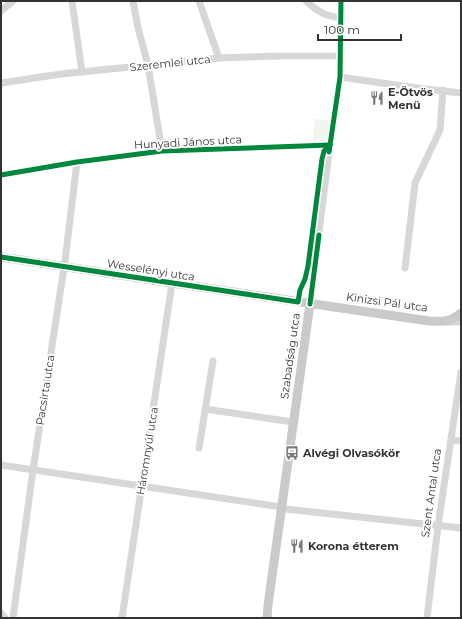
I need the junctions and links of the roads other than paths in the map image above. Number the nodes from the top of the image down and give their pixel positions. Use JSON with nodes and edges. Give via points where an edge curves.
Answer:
{"nodes":[{"id":1,"x":13,"y":1,"type":"edge"},
{"id":2,"x":72,"y":1,"type":"edge"},
{"id":3,"x":133,"y":1,"type":"edge"},
{"id":4,"x":199,"y":1,"type":"edge"},
{"id":5,"x":306,"y":1,"type":"edge"},
{"id":6,"x":341,"y":1,"type":"edge"},
{"id":7,"x":1,"y":10,"type":"edge"},
{"id":8,"x":340,"y":18,"type":"junction"},
{"id":9,"x":340,"y":56,"type":"junction"},
{"id":10,"x":219,"y":58,"type":"junction"},
{"id":11,"x":148,"y":66,"type":"junction"},
{"id":12,"x":82,"y":72,"type":"junction"},
{"id":13,"x":340,"y":77,"type":"junction"},
{"id":14,"x":1,"y":83,"type":"edge"},
{"id":15,"x":443,"y":90,"type":"junction"},
{"id":16,"x":461,"y":92,"type":"edge"},
{"id":17,"x":330,"y":145,"type":"junction"},
{"id":18,"x":162,"y":151,"type":"junction"},
{"id":19,"x":77,"y":162,"type":"junction"},
{"id":20,"x":1,"y":175,"type":"edge"},
{"id":21,"x":1,"y":257,"type":"edge"},
{"id":22,"x":64,"y":267,"type":"junction"},
{"id":23,"x":404,"y":268,"type":"dead end"},
{"id":24,"x":172,"y":283,"type":"junction"},
{"id":25,"x":310,"y":304,"type":"junction"},
{"id":26,"x":461,"y":313,"type":"edge"},
{"id":27,"x":442,"y":322,"type":"junction"},
{"id":28,"x":461,"y":322,"type":"edge"},
{"id":29,"x":213,"y":361,"type":"dead end"},
{"id":30,"x":461,"y":372,"type":"edge"},
{"id":31,"x":205,"y":409,"type":"junction"},
{"id":32,"x":458,"y":410,"type":"edge"},
{"id":33,"x":293,"y":422,"type":"junction"},
{"id":34,"x":451,"y":440,"type":"junction"},
{"id":35,"x":461,"y":440,"type":"edge"},
{"id":36,"x":199,"y":448,"type":"dead end"},
{"id":37,"x":1,"y":465,"type":"edge"},
{"id":38,"x":33,"y":470,"type":"junction"},
{"id":39,"x":141,"y":486,"type":"junction"},
{"id":40,"x":281,"y":508,"type":"junction"},
{"id":41,"x":438,"y":526,"type":"junction"},
{"id":42,"x":461,"y":528,"type":"edge"},
{"id":43,"x":1,"y":613,"type":"edge"},
{"id":44,"x":5,"y":618,"type":"edge"},
{"id":45,"x":13,"y":618,"type":"edge"},
{"id":46,"x":122,"y":618,"type":"edge"},
{"id":47,"x":267,"y":618,"type":"edge"},
{"id":48,"x":427,"y":618,"type":"edge"}],
"edges":[{"from":1,"to":7,"type":"street"},
{"from":2,"to":12,"type":"street"},
{"from":3,"to":11,"type":"street"},
{"from":4,"to":10,"type":"street"},
{"from":5,"to":8,"type":"street","via":[[319,12]]},
{"from":6,"to":8,"type":"street","name":"Szabadság utca"},
{"from":8,"to":9,"type":"street","name":"Szabadság utca"},
{"from":9,"to":10,"type":"street","name":"Szeremlei utca"},
{"from":9,"to":13,"type":"street","name":"Szabadság utca"},
{"from":10,"to":11,"type":"street","name":"Szeremlei utca"},
{"from":11,"to":12,"type":"street","name":"Szeremlei utca"},
{"from":11,"to":18,"type":"street"},
{"from":12,"to":14,"type":"street","name":"Szeremlei utca"},
{"from":13,"to":15,"type":"street"},
{"from":13,"to":17,"type":"street","name":"Szabadság utca"},
{"from":15,"to":16,"type":"street"},
{"from":15,"to":23,"type":"street","via":[[440,130],[415,184]]},
{"from":17,"to":18,"type":"street","name":"Hunyadi János utca"},
{"from":17,"to":25,"type":"street","name":"Szabadság utca"},
{"from":18,"to":19,"type":"street","name":"Hunyadi János utca"},
{"from":19,"to":20,"type":"street","name":"Hunyadi János utca"},
{"from":19,"to":22,"type":"street","name":"Pacsirta utca"},
{"from":21,"to":22,"type":"main road","name":"Wesselényi utca"},
{"from":22,"to":24,"type":"main road","name":"Wesselényi utca"},
{"from":22,"to":38,"type":"street","name":"Pacsirta utca"},
{"from":24,"to":25,"type":"main road","name":"Wesselényi utca"},
{"from":24,"to":39,"type":"street","name":"Háromnyúl utca"},
{"from":25,"to":27,"type":"main road","name":"Kinizsi Pál utca"},
{"from":25,"to":33,"type":"main road","name":"Szabadság utca"},
{"from":26,"to":27,"type":"main road"},
{"from":27,"to":28,"type":"street","name":"Kinizsi Pál utca"},
{"from":29,"to":31,"type":"street"},
{"from":30,"to":32,"type":"street","name":"Szent Antal utca"},
{"from":31,"to":33,"type":"street"},
{"from":31,"to":36,"type":"street"},
{"from":32,"to":34,"type":"street","name":"Szent Antal utca"},
{"from":33,"to":40,"type":"main road","name":"Szabadság utca"},
{"from":34,"to":35,"type":"street"},
{"from":34,"to":41,"type":"street","name":"Szent Antal utca"},
{"from":37,"to":38,"type":"street"},
{"from":38,"to":39,"type":"street"},
{"from":38,"to":45,"type":"street","name":"Pacsirta utca"},
{"from":39,"to":40,"type":"street"},
{"from":39,"to":46,"type":"street","name":"Háromnyúl utca"},
{"from":40,"to":41,"type":"street"},
{"from":40,"to":47,"type":"main road","name":"Szabadság utca"},
{"from":41,"to":42,"type":"street"},
{"from":41,"to":48,"type":"street","name":"Szent Antal utca"},
{"from":43,"to":44,"type":"street"}]}
